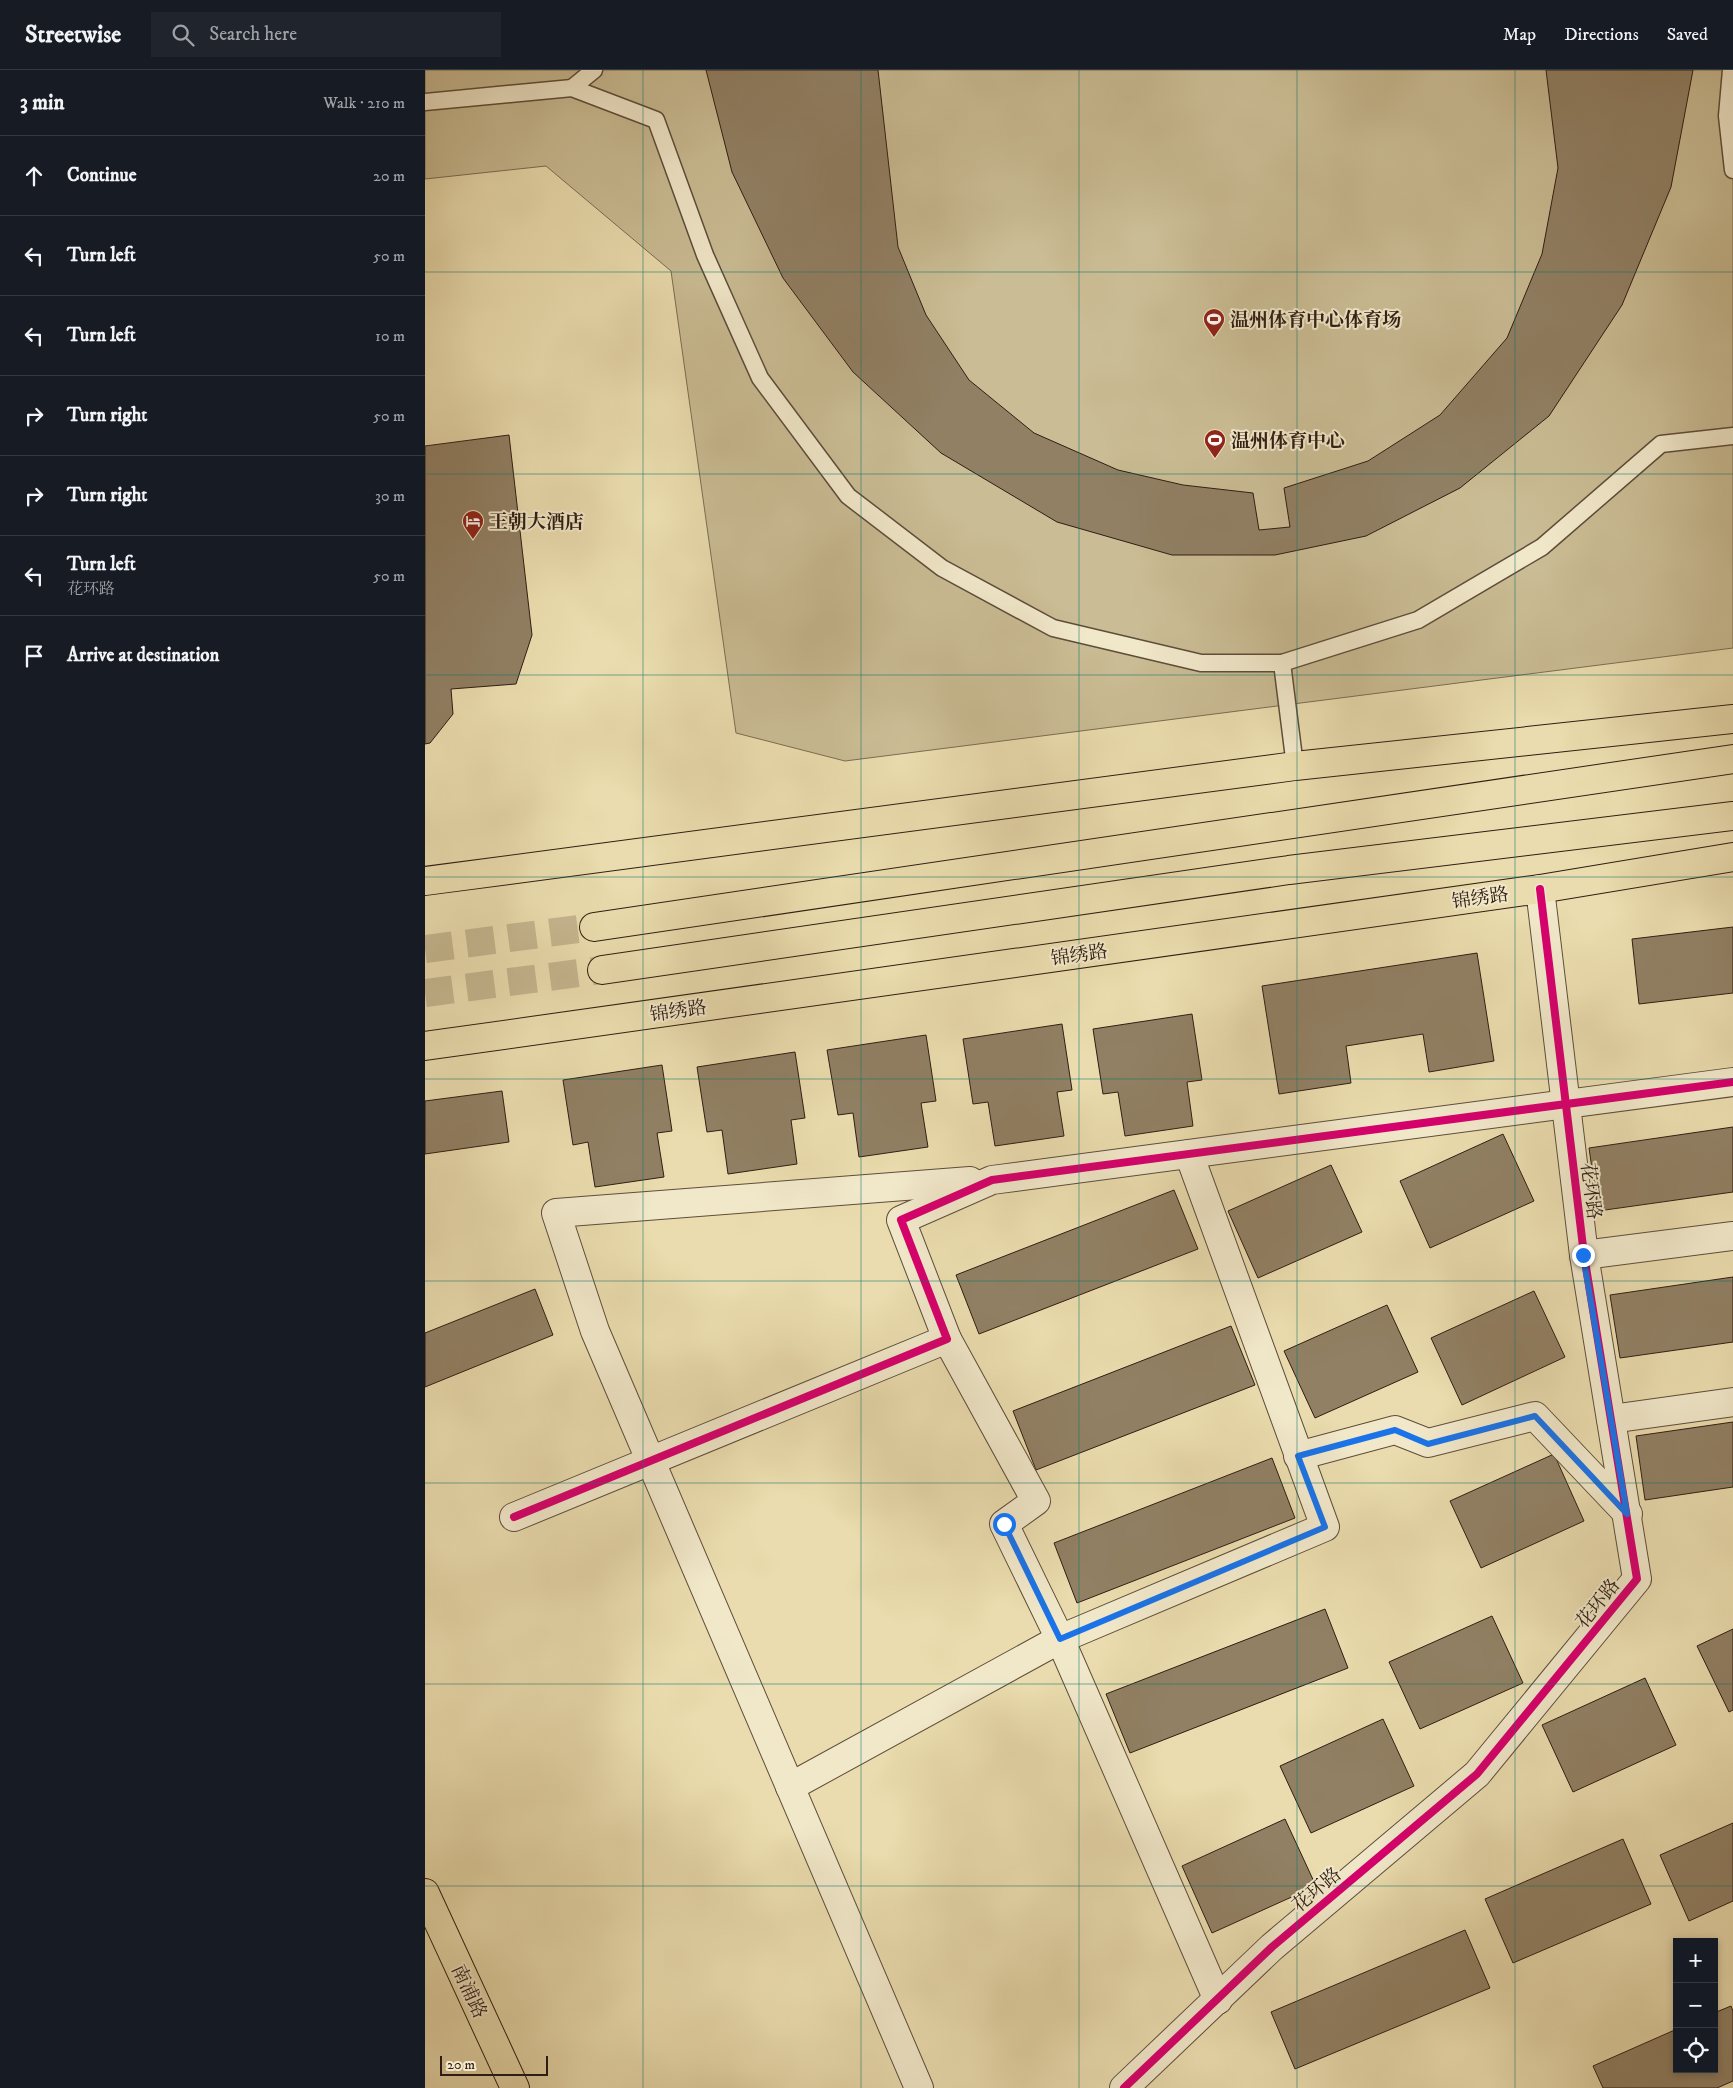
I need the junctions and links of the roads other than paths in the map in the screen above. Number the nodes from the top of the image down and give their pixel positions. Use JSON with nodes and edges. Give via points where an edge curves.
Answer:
{"nodes":[{"id":1,"x":594,"y":70,"type":"edge"},
{"id":2,"x":1731,"y":70,"type":"edge"},
{"id":3,"x":573,"y":88,"type":"junction"},
{"id":4,"x":425,"y":102,"type":"edge"},
{"id":5,"x":1733,"y":170,"type":"edge"},
{"id":6,"x":1733,"y":436,"type":"edge"},
{"id":7,"x":1283,"y":663,"type":"junction"},
{"id":8,"x":1733,"y":719,"type":"edge"},
{"id":9,"x":1733,"y":760,"type":"edge"},
{"id":10,"x":1295,"y":766,"type":"junction"},
{"id":11,"x":1733,"y":816,"type":"edge"},
{"id":12,"x":1733,"y":857,"type":"edge"},
{"id":13,"x":425,"y":881,"type":"edge"},
{"id":14,"x":1540,"y":889,"type":"junction"},
{"id":15,"x":594,"y":927,"type":"tunnel mouth"},
{"id":16,"x":602,"y":970,"type":"tunnel mouth"},
{"id":17,"x":425,"y":1046,"type":"edge"},
{"id":18,"x":1733,"y":1082,"type":"edge"},
{"id":19,"x":1564,"y":1104,"type":"junction"},
{"id":20,"x":1189,"y":1154,"type":"junction"},
{"id":21,"x":992,"y":1180,"type":"junction"},
{"id":22,"x":1733,"y":1236,"type":"edge"},
{"id":23,"x":1583,"y":1255,"type":"junction"},
{"id":24,"x":947,"y":1339,"type":"junction"},
{"id":25,"x":1733,"y":1402,"type":"edge"},
{"id":26,"x":1611,"y":1419,"type":"junction"},
{"id":27,"x":1298,"y":1456,"type":"junction"},
{"id":28,"x":651,"y":1461,"type":"junction"},
{"id":29,"x":1627,"y":1514,"type":"junction"},
{"id":30,"x":514,"y":1517,"type":"dead end"},
{"id":31,"x":1060,"y":1639,"type":"junction"},
{"id":32,"x":790,"y":1787,"type":"junction"},
{"id":33,"x":425,"y":1893,"type":"edge"},
{"id":34,"x":1218,"y":2000,"type":"junction"},
{"id":35,"x":515,"y":2088,"type":"edge"},
{"id":36,"x":919,"y":2088,"type":"edge"},
{"id":37,"x":1124,"y":2088,"type":"edge"}],
"edges":[{"from":1,"to":3,"type":"lane"},
{"from":2,"to":5,"type":"lane","via":[[1727,116]]},
{"from":3,"to":4,"type":"lane"},
{"from":3,"to":7,"type":"lane","via":[[656,120],[705,255],[760,378],[848,496],[942,568],[1053,628],[1201,663]]},
{"from":6,"to":7,"type":"lane","via":[[1661,444],[1542,547],[1418,620]]},
{"from":7,"to":10,"type":"lane"},
{"from":8,"to":10,"type":"main road"},
{"from":9,"to":15,"type":"main road"},
{"from":10,"to":13,"type":"main road"},
{"from":11,"to":16,"type":"main road","via":[[1289,870]]},
{"from":12,"to":14,"type":"main road","name":"锦绣路"},
{"from":14,"to":17,"type":"main road","name":"锦绣路"},
{"from":14,"to":19,"type":"street","name":"花环路"},
{"from":18,"to":19,"type":"street"},
{"from":19,"to":20,"type":"street"},
{"from":19,"to":23,"type":"street","name":"花环路"},
{"from":20,"to":21,"type":"street"},
{"from":20,"to":27,"type":"street"},
{"from":21,"to":24,"type":"street","via":[[901,1220]]},
{"from":21,"to":28,"type":"street","via":[[556,1214],[595,1331]]},
{"from":22,"to":23,"type":"street"},
{"from":23,"to":26,"type":"street","name":"花环路"},
{"from":24,"to":28,"type":"street"},
{"from":24,"to":31,"type":"street","via":[[1036,1501],[1004,1524]]},
{"from":25,"to":26,"type":"street"},
{"from":26,"to":29,"type":"street","name":"花环路"},
{"from":27,"to":29,"type":"street","via":[[1395,1430],[1428,1444],[1535,1416]]},
{"from":27,"to":31,"type":"street","via":[[1325,1527]]},
{"from":28,"to":30,"type":"street"},
{"from":28,"to":32,"type":"street"},
{"from":29,"to":34,"type":"street","name":"花环路","via":[[1637,1579],[1477,1774],[1273,1947]]},
{"from":31,"to":32,"type":"street"},
{"from":31,"to":34,"type":"street"},
{"from":32,"to":36,"type":"street"},
{"from":33,"to":35,"type":"main road","name":"南浦路"},
{"from":34,"to":37,"type":"street","name":"花环路"}]}
